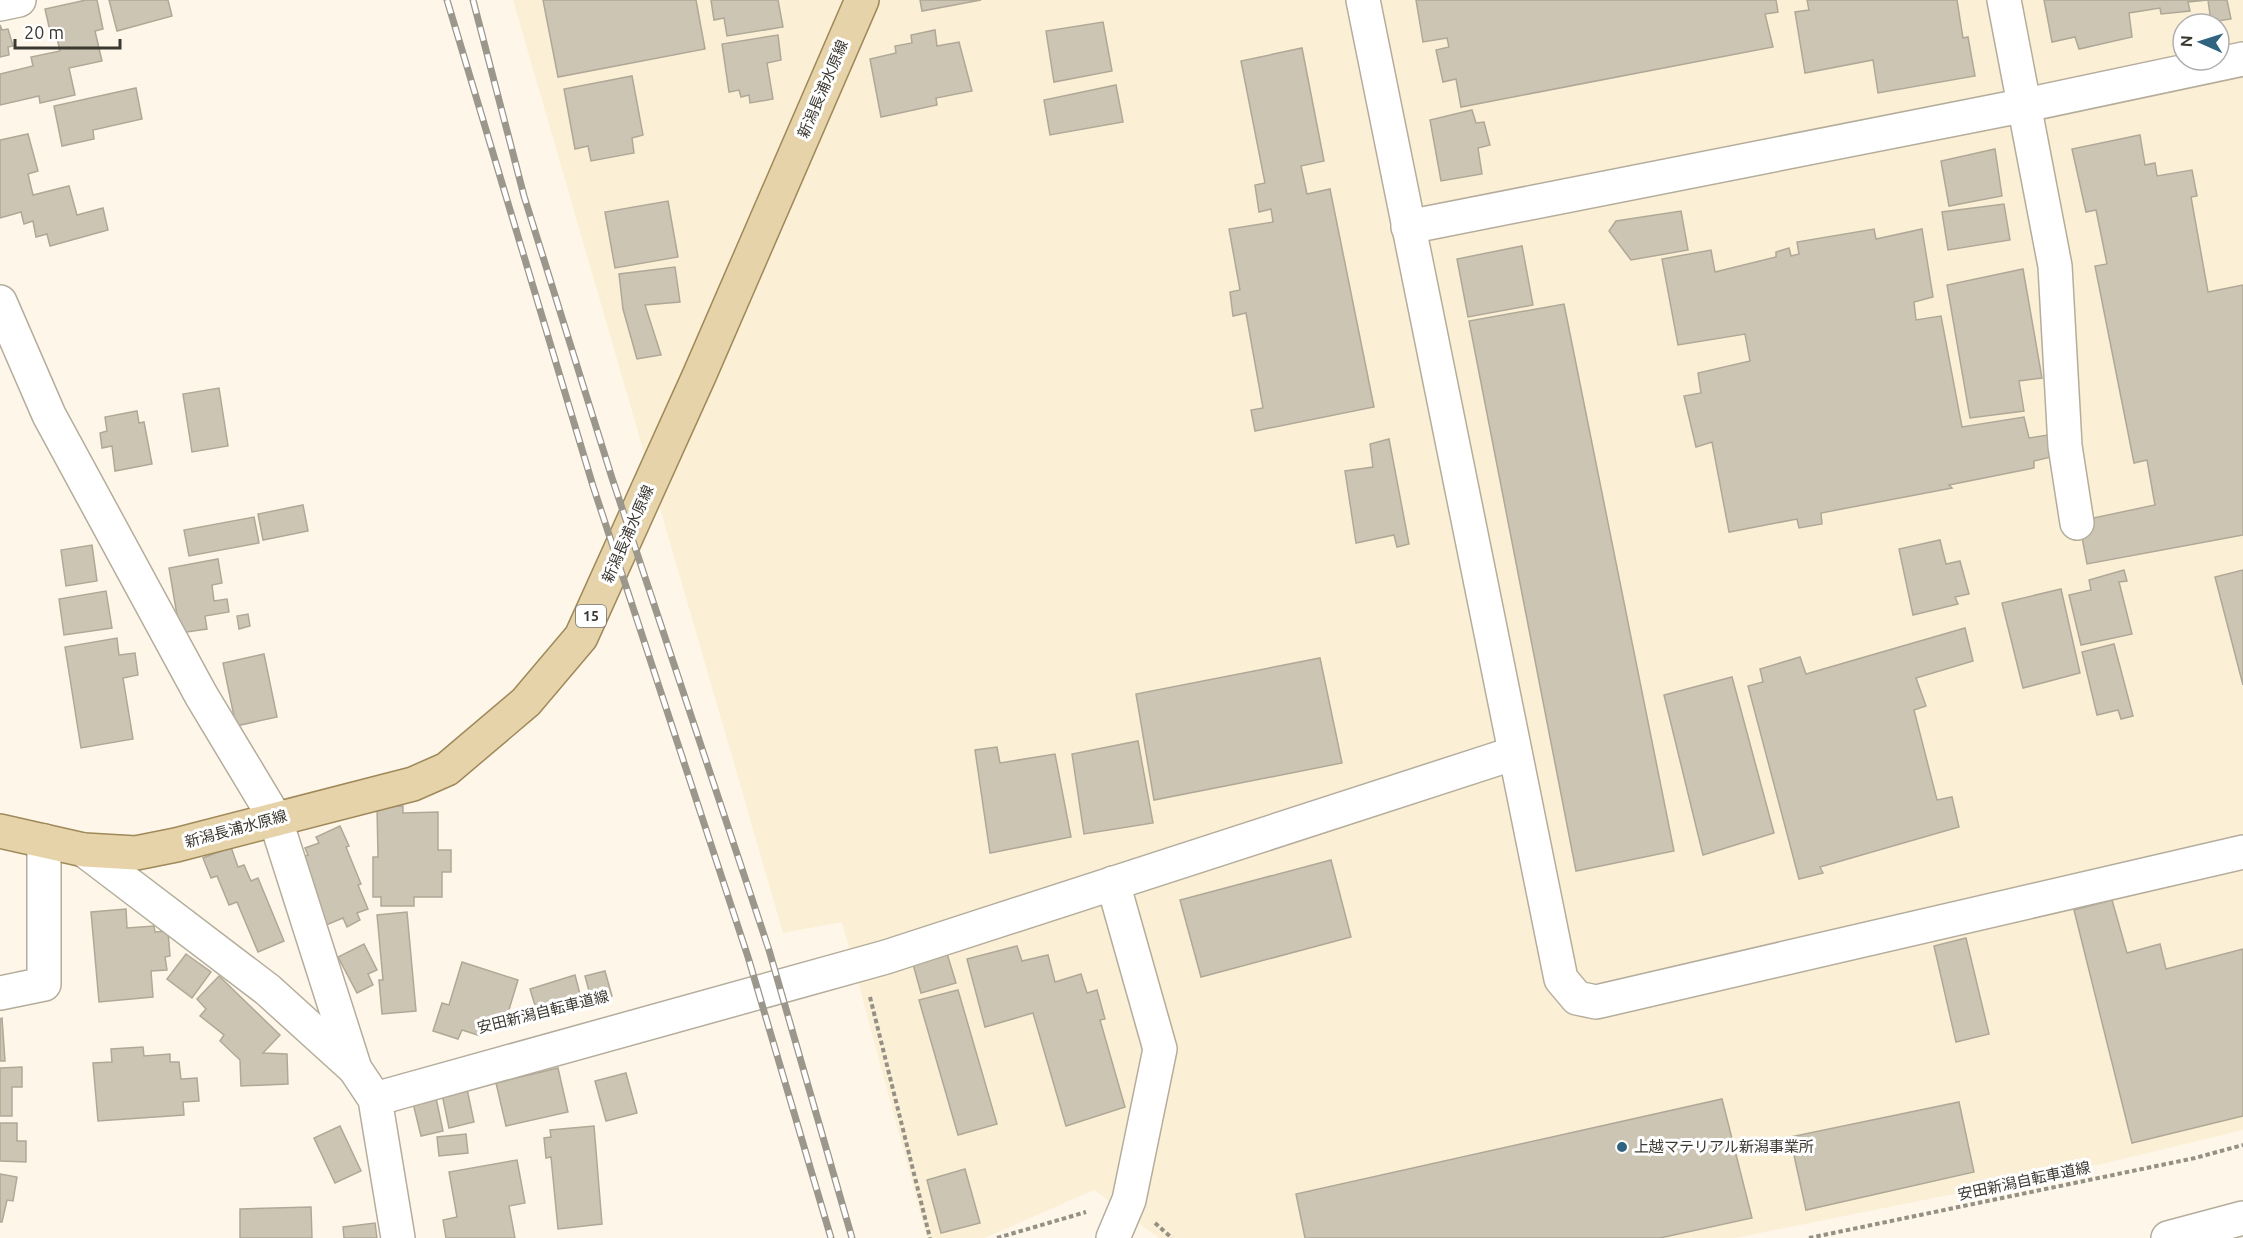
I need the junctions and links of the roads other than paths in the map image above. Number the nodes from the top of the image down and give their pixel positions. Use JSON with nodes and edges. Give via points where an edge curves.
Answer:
{"nodes":[{"id":1,"x":19,"y":0,"type":"edge"},
{"id":2,"x":862,"y":0,"type":"edge"},
{"id":3,"x":1363,"y":0,"type":"edge"},
{"id":4,"x":2004,"y":0,"type":"edge"},
{"id":5,"x":0,"y":4,"type":"edge"},
{"id":6,"x":2243,"y":59,"type":"edge"},
{"id":7,"x":2026,"y":105,"type":"junction"},
{"id":8,"x":1408,"y":227,"type":"junction"},
{"id":9,"x":0,"y":302,"type":"edge"},
{"id":10,"x":2077,"y":523,"type":"dead end"},
{"id":11,"x":1515,"y":753,"type":"junction"},
{"id":12,"x":275,"y":818,"type":"junction"},
{"id":13,"x":0,"y":831,"type":"edge"},
{"id":14,"x":44,"y":841,"type":"junction"},
{"id":15,"x":84,"y":850,"type":"junction"},
{"id":16,"x":2243,"y":852,"type":"edge"},
{"id":17,"x":1113,"y":883,"type":"junction"},
{"id":18,"x":0,"y":993,"type":"edge"},
{"id":19,"x":355,"y":1069,"type":"junction"},
{"id":20,"x":375,"y":1099,"type":"junction"},
{"id":21,"x":2243,"y":1218,"type":"edge"},
{"id":22,"x":398,"y":1238,"type":"edge"},
{"id":23,"x":1113,"y":1238,"type":"edge"},
{"id":24,"x":2168,"y":1238,"type":"edge"}],
"edges":[{"from":1,"to":5,"type":"street"},
{"from":2,"to":12,"type":"main road","name":"新潟長浦水原線","number":"15","via":[[581,637],[526,702],[447,769],[413,784]]},
{"from":3,"to":8,"type":"street"},
{"from":4,"to":7,"type":"street"},
{"from":6,"to":7,"type":"street"},
{"from":7,"to":8,"type":"street"},
{"from":7,"to":10,"type":"street","via":[[2055,266],[2065,446]]},
{"from":8,"to":11,"type":"street"},
{"from":9,"to":12,"type":"street","via":[[49,415],[201,695]]},
{"from":11,"to":16,"type":"street","via":[[1561,979],[1577,998],[1596,1002]]},
{"from":11,"to":17,"type":"street"},
{"from":12,"to":15,"type":"main road","name":"新潟長浦水原線","number":"15","via":[[136,853]]},
{"from":12,"to":19,"type":"street"},
{"from":13,"to":14,"type":"main road","name":"新潟長浦水原線","number":"15"},
{"from":14,"to":15,"type":"main road","name":"新潟長浦水原線","number":"15"},
{"from":14,"to":18,"type":"street","via":[[44,984]]},
{"from":15,"to":19,"type":"street","via":[[268,990]]},
{"from":17,"to":20,"type":"street","via":[[886,957]]},
{"from":17,"to":23,"type":"street","via":[[1160,1049],[1129,1200]]},
{"from":19,"to":20,"type":"street"},
{"from":20,"to":22,"type":"street"},
{"from":21,"to":24,"type":"street"}]}
